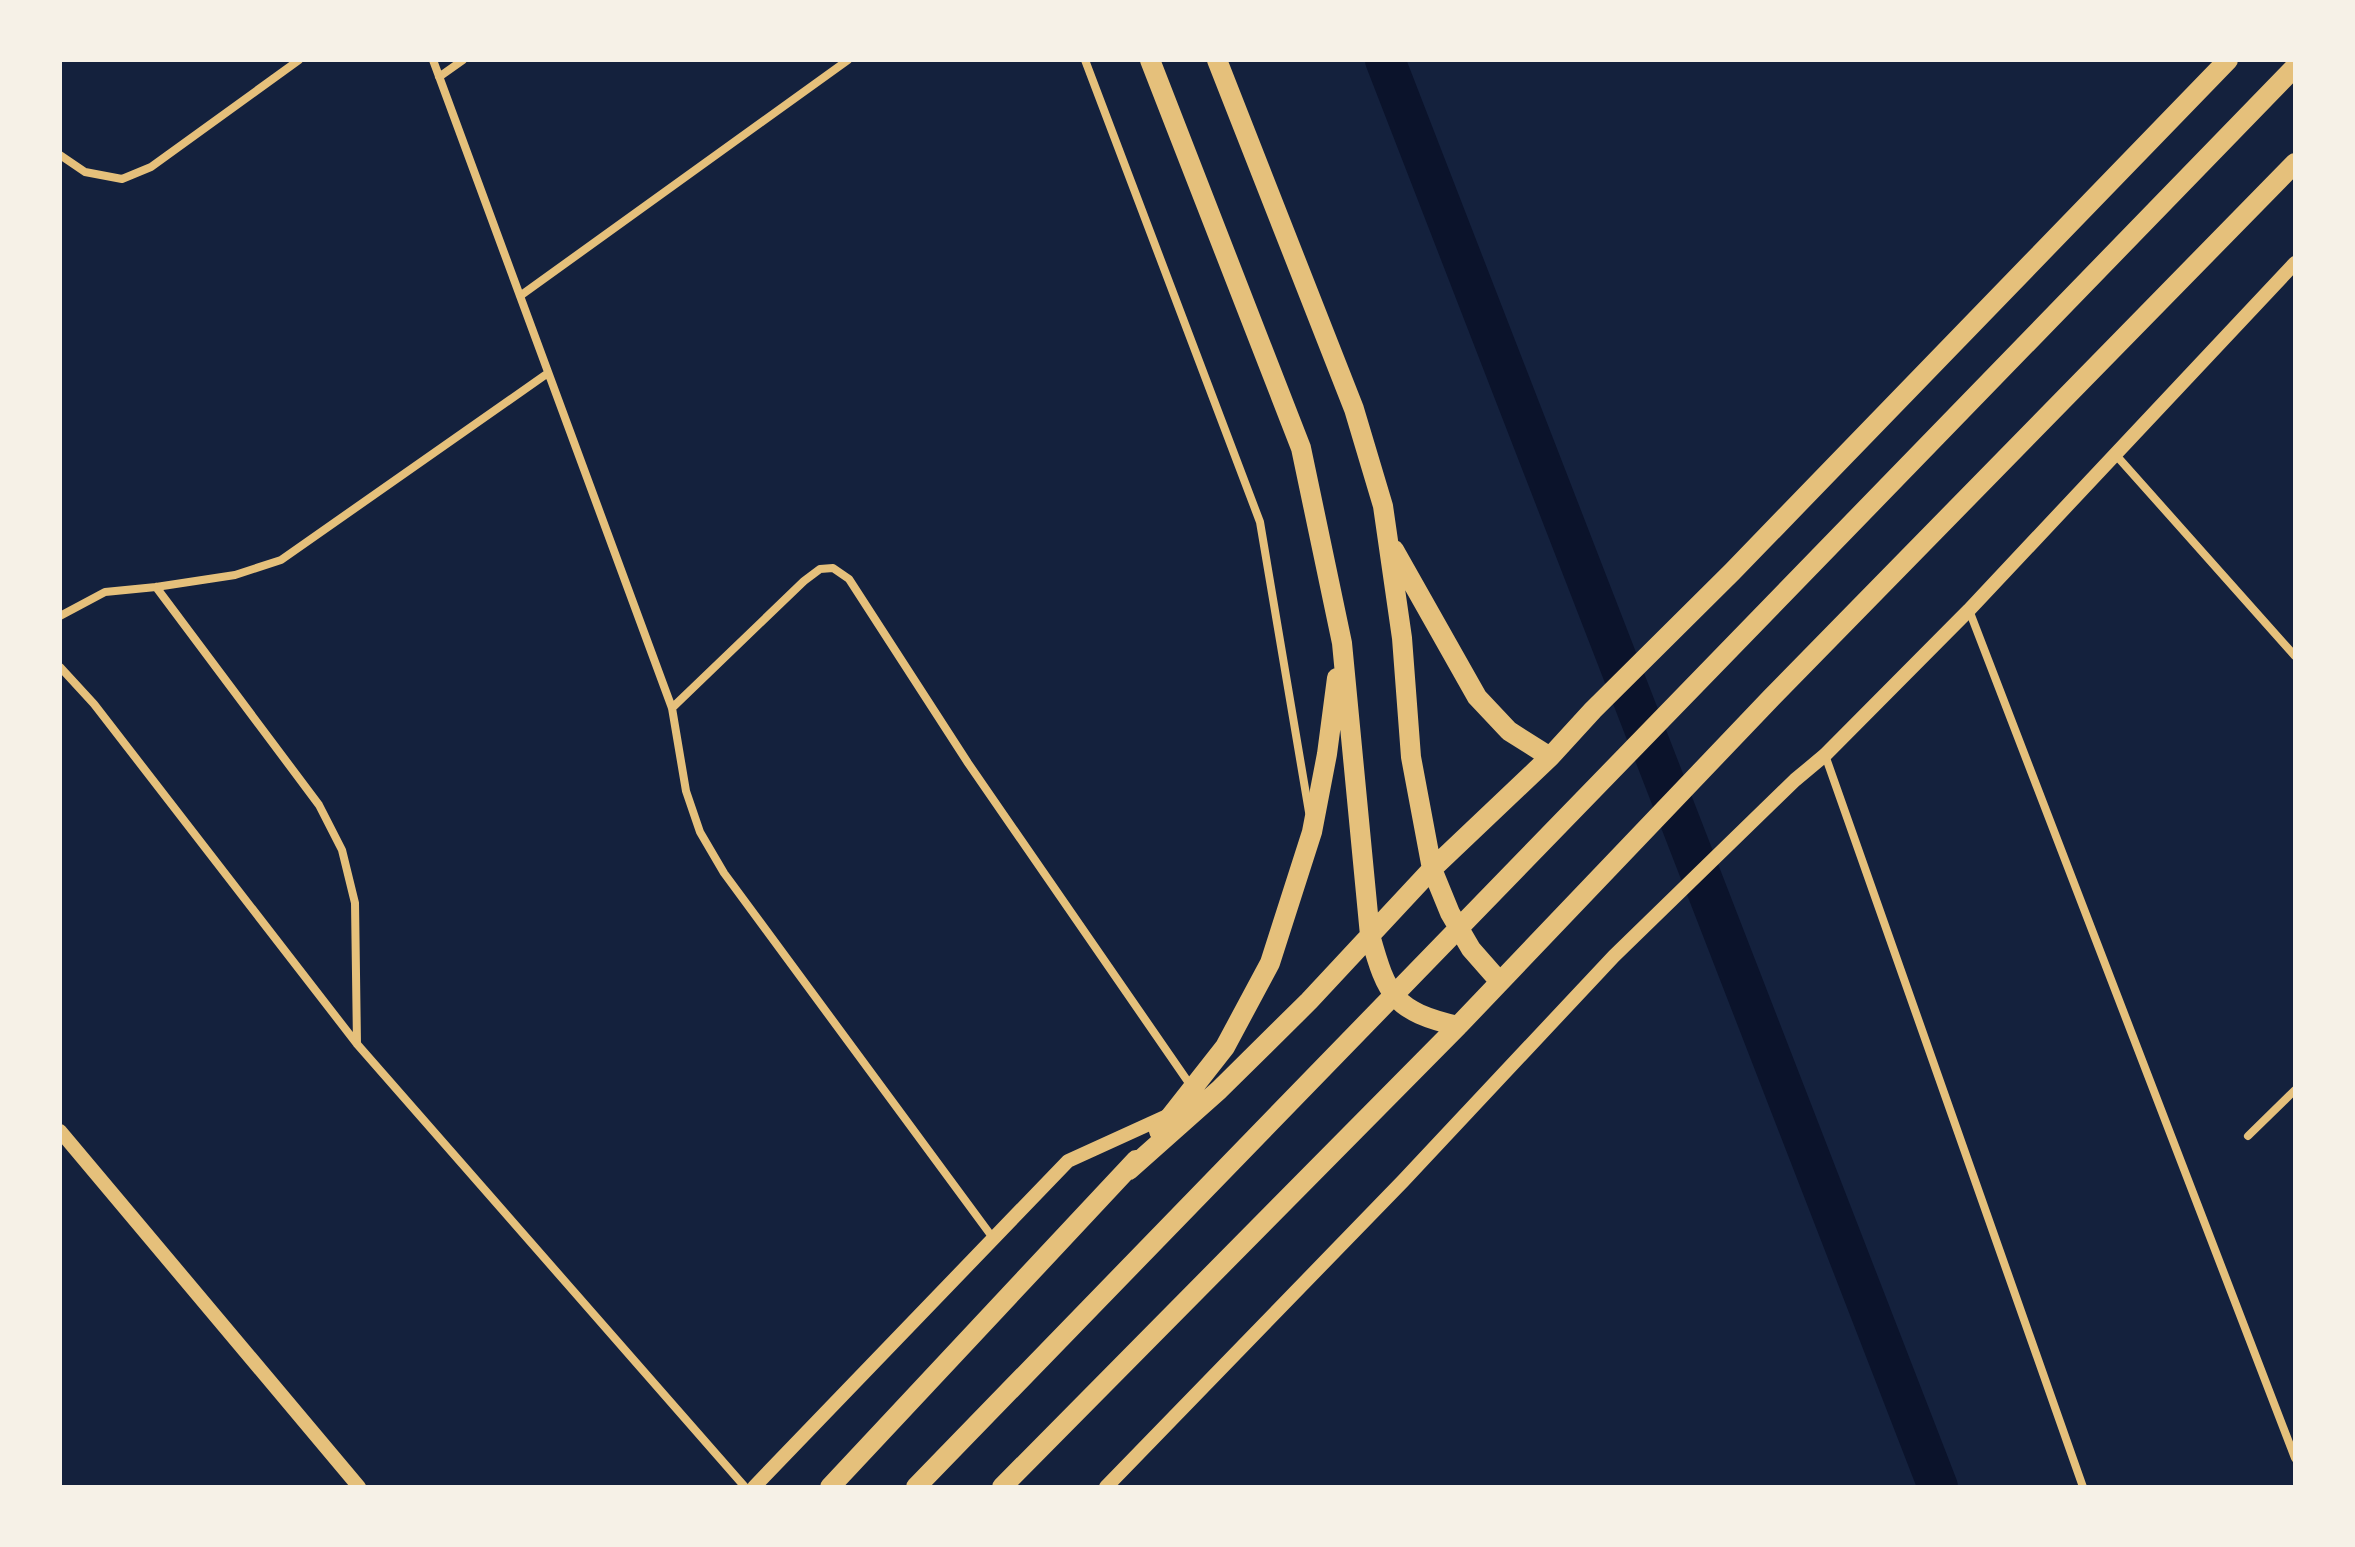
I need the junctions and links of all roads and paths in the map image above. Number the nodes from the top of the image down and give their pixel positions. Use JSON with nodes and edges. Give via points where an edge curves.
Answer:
{"nodes":[{"id":1,"x":299,"y":60,"type":"edge"},
{"id":2,"x":433,"y":60,"type":"edge"},
{"id":3,"x":463,"y":60,"type":"edge"},
{"id":4,"x":848,"y":60,"type":"edge"},
{"id":5,"x":1085,"y":60,"type":"edge"},
{"id":6,"x":1150,"y":60,"type":"edge"},
{"id":7,"x":1217,"y":60,"type":"edge"},
{"id":8,"x":2228,"y":60,"type":"edge"},
{"id":9,"x":2295,"y":67,"type":"edge"},
{"id":10,"x":439,"y":77,"type":"junction"},
{"id":11,"x":60,"y":155,"type":"edge"},
{"id":12,"x":2295,"y":163,"type":"edge"},
{"id":13,"x":2295,"y":263,"type":"edge"},
{"id":14,"x":520,"y":296,"type":"junction"},
{"id":15,"x":548,"y":373,"type":"junction"},
{"id":16,"x":2115,"y":454,"type":"junction"},
{"id":17,"x":1388,"y":540,"type":"junction"},
{"id":18,"x":156,"y":587,"type":"junction"},
{"id":19,"x":1969,"y":610,"type":"junction"},
{"id":20,"x":60,"y":616,"type":"edge"},
{"id":21,"x":1342,"y":643,"type":"junction"},
{"id":22,"x":2295,"y":656,"type":"edge"},
{"id":23,"x":60,"y":667,"type":"edge"},
{"id":24,"x":672,"y":708,"type":"junction"},
{"id":25,"x":1825,"y":755,"type":"junction"},
{"id":26,"x":1550,"y":757,"type":"junction"},
{"id":27,"x":1312,"y":832,"type":"junction"},
{"id":28,"x":1432,"y":869,"type":"junction"},
{"id":29,"x":1370,"y":935,"type":"junction"},
{"id":30,"x":1500,"y":982,"type":"junction"},
{"id":31,"x":1458,"y":1026,"type":"junction"},
{"id":32,"x":357,"y":1044,"type":"junction"},
{"id":33,"x":1193,"y":1088,"type":"junction"},
{"id":34,"x":2295,"y":1090,"type":"edge"},
{"id":35,"x":1173,"y":1113,"type":"junction"},
{"id":36,"x":60,"y":1131,"type":"edge"},
{"id":37,"x":2248,"y":1136,"type":"dead end"},
{"id":38,"x":1129,"y":1170,"type":"junction"},
{"id":39,"x":993,"y":1238,"type":"junction"},
{"id":40,"x":2295,"y":1458,"type":"edge"},
{"id":41,"x":359,"y":1487,"type":"edge"},
{"id":42,"x":745,"y":1487,"type":"edge"},
{"id":43,"x":754,"y":1487,"type":"edge"},
{"id":44,"x":830,"y":1487,"type":"edge"},
{"id":45,"x":916,"y":1487,"type":"edge"},
{"id":46,"x":1002,"y":1487,"type":"edge"},
{"id":47,"x":1106,"y":1487,"type":"edge"},
{"id":48,"x":2083,"y":1487,"type":"edge"}],
"edges":[{"from":1,"to":11,"type":"street","via":[[151,167],[122,179],[85,172]]},
{"from":2,"to":10,"type":"street"},
{"from":3,"to":10,"type":"street"},
{"from":4,"to":14,"type":"street"},
{"from":5,"to":27,"type":"street","via":[[1260,522]]},
{"from":6,"to":21,"type":"main road","via":[[1301,448]]},
{"from":7,"to":17,"type":"main road","via":[[1354,409]]},
{"from":8,"to":26,"type":"main road"},
{"from":9,"to":45,"type":"main road"},
{"from":10,"to":14,"type":"street"},
{"from":12,"to":30,"type":"main road"},
{"from":13,"to":16,"type":"street"},
{"from":14,"to":15,"type":"street"},
{"from":15,"to":18,"type":"street","via":[[281,560],[235,575]]},
{"from":15,"to":24,"type":"street"},
{"from":16,"to":19,"type":"street"},
{"from":16,"to":22,"type":"street"},
{"from":17,"to":26,"type":"main road","via":[[1477,697],[1509,731]]},
{"from":17,"to":28,"type":"main road","via":[[1411,757]]},
{"from":18,"to":20,"type":"street","via":[[105,592]]},
{"from":18,"to":32,"type":"street","via":[[319,805],[342,850],[355,903]]},
{"from":19,"to":25,"type":"street"},
{"from":19,"to":40,"type":"street"},
{"from":21,"to":27,"type":"main road"},
{"from":21,"to":29,"type":"main road"},
{"from":23,"to":32,"type":"street"},
{"from":24,"to":33,"type":"street","via":[[820,569],[833,568],[849,579],[968,763]]},
{"from":24,"to":39,"type":"street","via":[[686,791],[700,832],[724,873]]},
{"from":25,"to":47,"type":"street","via":[[1614,956]]},
{"from":25,"to":48,"type":"street"},
{"from":26,"to":28,"type":"main road"},
{"from":27,"to":33,"type":"main road","via":[[1270,963],[1225,1047]]},
{"from":28,"to":29,"type":"main road"},
{"from":28,"to":30,"type":"main road","via":[[1471,949]]},
{"from":29,"to":31,"type":"main road","via":[[1380,972],[1399,1004]]},
{"from":29,"to":38,"type":"main road","via":[[1219,1090]]},
{"from":30,"to":31,"type":"main road"},
{"from":31,"to":46,"type":"main road"},
{"from":32,"to":42,"type":"street"},
{"from":33,"to":35,"type":"main road"},
{"from":34,"to":37,"type":"street"},
{"from":35,"to":38,"type":"main road"},
{"from":35,"to":39,"type":"street","via":[[1068,1161]]},
{"from":36,"to":41,"type":"street"},
{"from":38,"to":44,"type":"main road"},
{"from":39,"to":43,"type":"street"}]}
